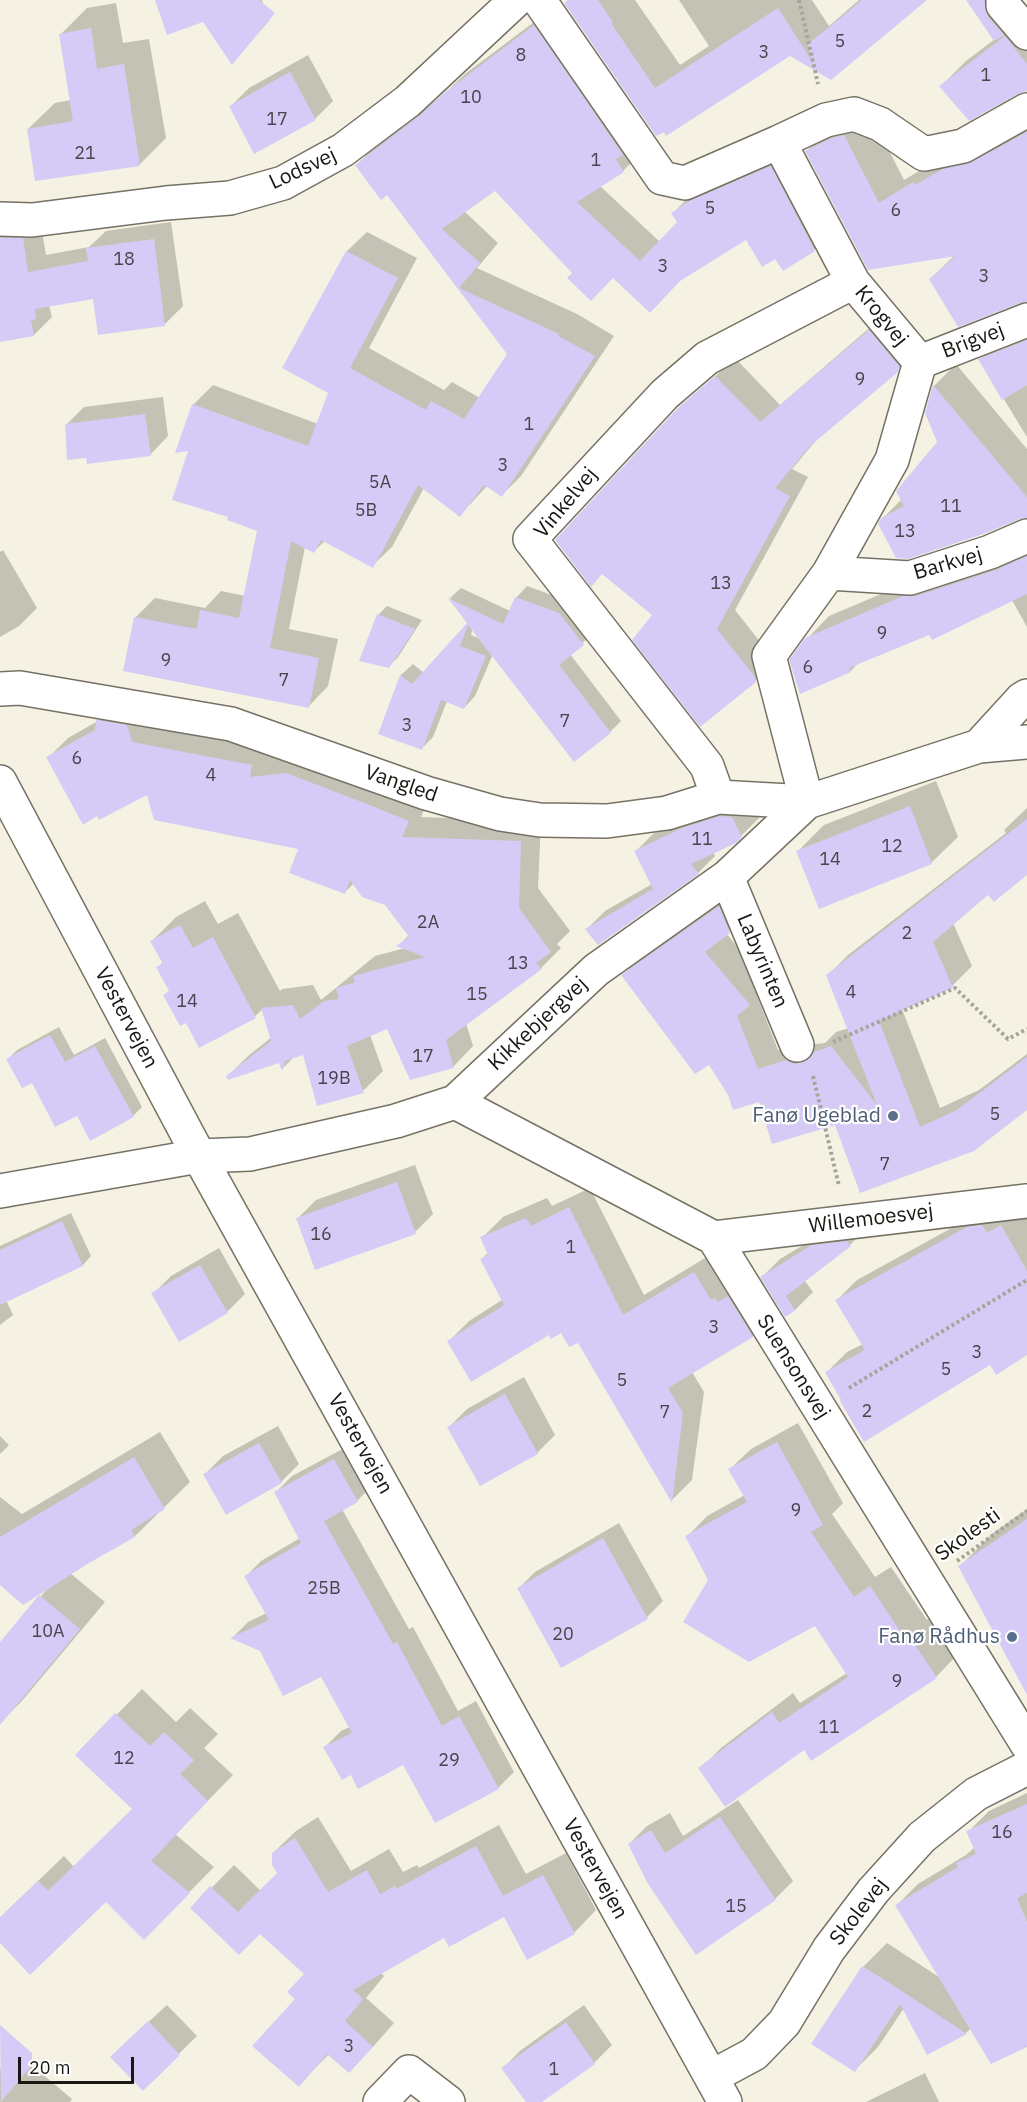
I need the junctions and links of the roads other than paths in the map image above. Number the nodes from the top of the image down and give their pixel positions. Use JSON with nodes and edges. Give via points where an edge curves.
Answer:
{"nodes":[{"id":1,"x":516,"y":0,"type":"edge"},
{"id":2,"x":539,"y":0,"type":"edge"},
{"id":3,"x":1003,"y":0,"type":"edge"},
{"id":4,"x":1027,"y":33,"type":"edge"},
{"id":5,"x":1027,"y":110,"type":"edge"},
{"id":6,"x":779,"y":142,"type":"junction"},
{"id":7,"x":0,"y":219,"type":"edge"},
{"id":8,"x":854,"y":282,"type":"junction"},
{"id":9,"x":1027,"y":320,"type":"edge"},
{"id":10,"x":920,"y":362,"type":"junction"},
{"id":11,"x":1027,"y":536,"type":"edge"},
{"id":12,"x":829,"y":573,"type":"junction"},
{"id":13,"x":0,"y":689,"type":"edge"},
{"id":14,"x":1027,"y":696,"type":"edge"},
{"id":15,"x":1027,"y":742,"type":"edge"},
{"id":16,"x":979,"y":746,"type":"junction"},
{"id":17,"x":0,"y":782,"type":"edge"},
{"id":18,"x":718,"y":797,"type":"junction"},
{"id":19,"x":807,"y":802,"type":"junction"},
{"id":20,"x":727,"y":877,"type":"junction"},
{"id":21,"x":803,"y":1049,"type":"road end"},
{"id":22,"x":454,"y":1102,"type":"junction"},
{"id":23,"x":199,"y":1156,"type":"junction"},
{"id":24,"x":0,"y":1191,"type":"edge"},
{"id":25,"x":1027,"y":1201,"type":"edge"},
{"id":26,"x":714,"y":1239,"type":"junction"},
{"id":27,"x":1027,"y":1744,"type":"edge"},
{"id":28,"x":1027,"y":1768,"type":"edge"},
{"id":29,"x":719,"y":2089,"type":"edge"},
{"id":30,"x":380,"y":2102,"type":"edge"},
{"id":31,"x":448,"y":2102,"type":"edge"}],
"edges":[{"from":1,"to":7,"type":"street","name":"Lodsvej","via":[[408,100],[344,150],[283,183],[230,198],[32,220]]},
{"from":2,"to":6,"type":"street","via":[[662,178],[685,183]]},
{"from":3,"to":4,"type":"street"},
{"from":5,"to":6,"type":"street","via":[[963,146],[924,154],[880,124],[854,114],[826,120]]},
{"from":6,"to":8,"type":"street","name":"Krogvej"},
{"from":8,"to":10,"type":"street","name":"Krogvej"},
{"from":8,"to":18,"type":"street","name":"Vinkelvej","via":[[707,358],[664,393],[530,539],[706,766]]},
{"from":9,"to":10,"type":"street","name":"Brigvej"},
{"from":10,"to":12,"type":"street","name":"Krogvej","via":[[892,460]]},
{"from":11,"to":12,"type":"street","name":"Barkvej","via":[[910,578]]},
{"from":12,"to":19,"type":"street","name":"Krogvej","via":[[770,656]]},
{"from":13,"to":18,"type":"street","name":"Vangled","via":[[20,688],[231,724],[426,793],[500,814],[540,820],[607,821],[667,813]]},
{"from":14,"to":16,"type":"street"},
{"from":15,"to":16,"type":"street","name":"Kikkebjergvej"},
{"from":16,"to":19,"type":"street","name":"Kikkebjergvej"},
{"from":17,"to":23,"type":"street","name":"Vestervejen"},
{"from":18,"to":19,"type":"street","name":"Vangled"},
{"from":19,"to":20,"type":"street","name":"Kikkebjergvej"},
{"from":20,"to":21,"type":"street","name":"Labyrinten"},
{"from":20,"to":22,"type":"street","name":"Kikkebjergvej","via":[[597,970]]},
{"from":22,"to":23,"type":"street","name":"Kikkebjergvej","via":[[396,1122],[250,1154]]},
{"from":22,"to":26,"type":"street"},
{"from":23,"to":24,"type":"street","name":"Kikkebjergvej"},
{"from":23,"to":29,"type":"street","name":"Vestervejen"},
{"from":25,"to":26,"type":"street","name":"Willemoesvej"},
{"from":26,"to":27,"type":"street","name":"Suensonsvej"},
{"from":28,"to":29,"type":"street","name":"Skolevej","via":[[976,1794],[922,1837],[873,1891],[829,1949],[784,2023]]},
{"from":30,"to":31,"type":"street","via":[[409,2072]]}]}
